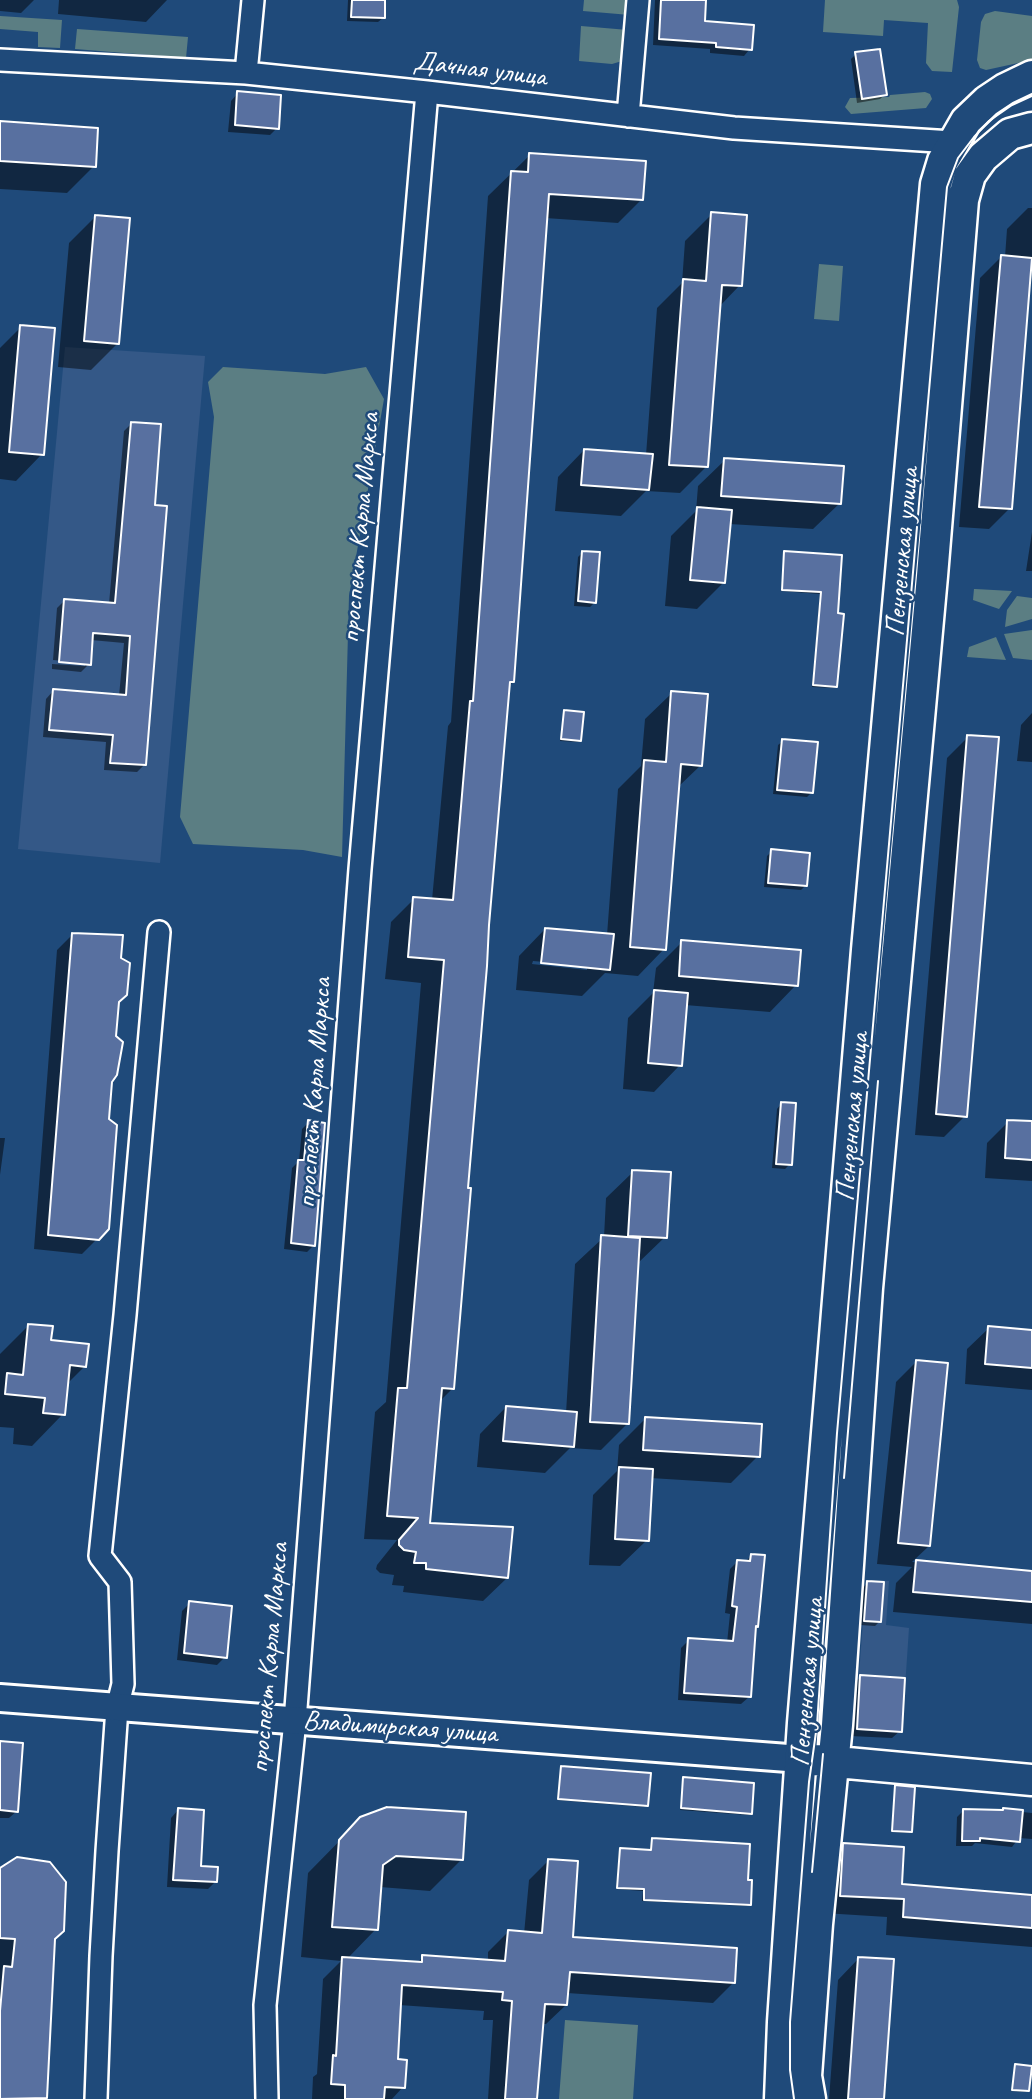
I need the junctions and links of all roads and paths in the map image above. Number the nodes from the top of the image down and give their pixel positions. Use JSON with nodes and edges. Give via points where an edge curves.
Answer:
{"nodes":[{"id":1,"x":253,"y":0,"type":"edge"},
{"id":2,"x":638,"y":0,"type":"edge"},
{"id":3,"x":0,"y":60,"type":"edge"},
{"id":4,"x":246,"y":73,"type":"junction"},
{"id":5,"x":1032,"y":76,"type":"edge"},
{"id":6,"x":427,"y":92,"type":"junction"},
{"id":7,"x":628,"y":116,"type":"junction"},
{"id":8,"x":1032,"y":128,"type":"edge"},
{"id":9,"x":956,"y":136,"type":"junction"},
{"id":10,"x":991,"y":149,"type":"junction"},
{"id":11,"x":159,"y":932,"type":"dead end"},
{"id":12,"x":0,"y":1698,"type":"edge"},
{"id":13,"x":117,"y":1708,"type":"junction"},
{"id":14,"x":295,"y":1721,"type":"junction"},
{"id":15,"x":801,"y":1759,"type":"junction"},
{"id":16,"x":833,"y":1762,"type":"junction"},
{"id":17,"x":1032,"y":1780,"type":"edge"},
{"id":18,"x":96,"y":2099,"type":"edge"},
{"id":19,"x":267,"y":2099,"type":"edge"},
{"id":20,"x":780,"y":2099,"type":"edge"},
{"id":21,"x":810,"y":2099,"type":"edge"}],
"edges":[{"from":1,"to":4,"type":"street"},
{"from":2,"to":7,"type":"street"},
{"from":3,"to":4,"type":"street","name":"Дачная улица"},
{"from":4,"to":6,"type":"street","name":"Дачная улица"},
{"from":5,"to":9,"type":"main road","via":[[988,102]]},
{"from":6,"to":7,"type":"street","name":"Дачная улица"},
{"from":6,"to":14,"type":"street","name":"проспект Карла Маркса","via":[[360,869]]},
{"from":7,"to":9,"type":"street","name":"Дачная улица","via":[[734,128]]},
{"from":8,"to":10,"type":"main road","via":[[1010,134]]},
{"from":9,"to":10,"type":"main road"},
{"from":9,"to":15,"type":"main road","name":"Пензенская улица","via":[[936,184]]},
{"from":10,"to":16,"type":"main road","name":"Пензенская улица","via":[[970,176],[963,200],[867,1288]]},
{"from":11,"to":13,"type":"street","via":[[100,1556],[120,1582],[123,1684]]},
{"from":12,"to":13,"type":"street","name":"Владимирская улица"},
{"from":13,"to":14,"type":"street","name":"Владимирская улица"},
{"from":13,"to":18,"type":"street","via":[[100,1956]]},
{"from":14,"to":15,"type":"street","name":"Владимирская улица"},
{"from":14,"to":19,"type":"street","name":"проспект Карла Маркса","via":[[265,2005]]},
{"from":15,"to":16,"type":"main road"},
{"from":15,"to":20,"type":"main road","name":"Пензенская улица"},
{"from":16,"to":17,"type":"main road"},
{"from":16,"to":21,"type":"main road","name":"Пензенская улица","via":[[806,2076]]}]}
